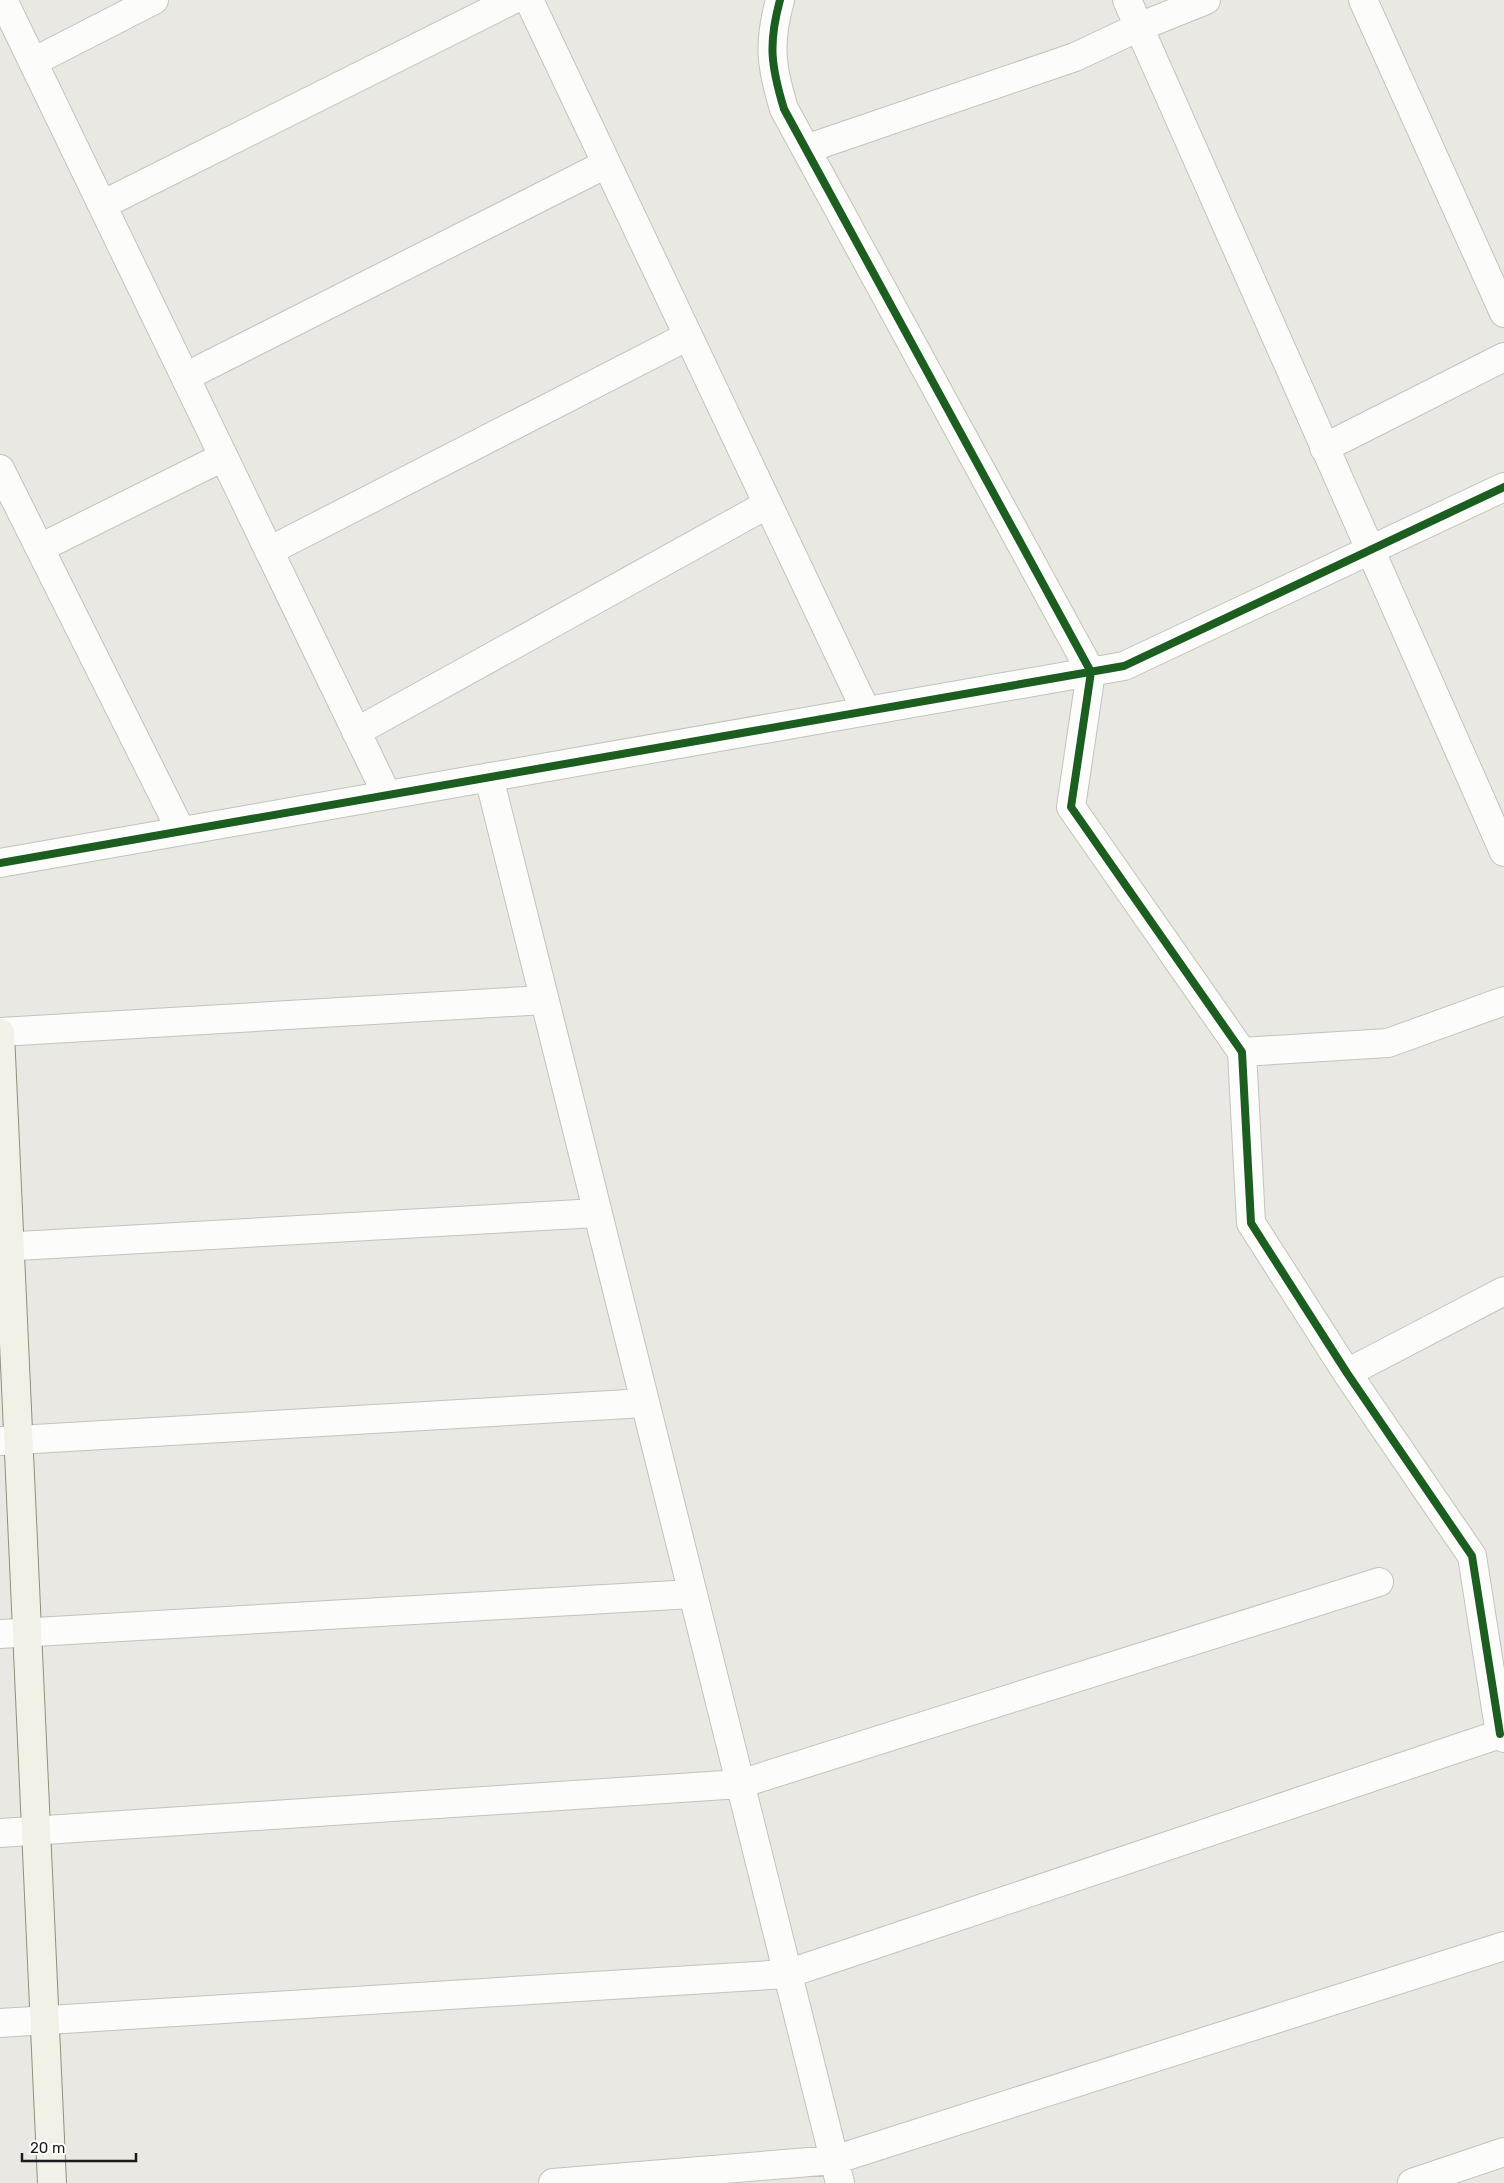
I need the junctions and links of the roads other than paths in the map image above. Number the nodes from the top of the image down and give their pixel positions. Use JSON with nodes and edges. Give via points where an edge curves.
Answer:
{"nodes":[{"id":1,"x":3,"y":0,"type":"edge"},
{"id":2,"x":154,"y":0,"type":"edge"},
{"id":3,"x":512,"y":0,"type":"edge"},
{"id":4,"x":528,"y":0,"type":"edge"},
{"id":5,"x":780,"y":0,"type":"edge"},
{"id":6,"x":1127,"y":0,"type":"edge"},
{"id":7,"x":1206,"y":0,"type":"edge"},
{"id":8,"x":1363,"y":0,"type":"edge"},
{"id":9,"x":1139,"y":27,"type":"junction"},
{"id":10,"x":33,"y":62,"type":"junction"},
{"id":11,"x":806,"y":148,"type":"junction"},
{"id":12,"x":606,"y":164,"type":"junction"},
{"id":13,"x":102,"y":205,"type":"junction"},
{"id":14,"x":1504,"y":314,"type":"edge"},
{"id":15,"x":688,"y":336,"type":"junction"},
{"id":16,"x":1504,"y":357,"type":"edge"},
{"id":17,"x":185,"y":377,"type":"junction"},
{"id":18,"x":1324,"y":448,"type":"junction"},
{"id":19,"x":223,"y":457,"type":"junction"},
{"id":20,"x":0,"y":469,"type":"edge"},
{"id":21,"x":1504,"y":487,"type":"edge"},
{"id":22,"x":768,"y":504,"type":"junction"},
{"id":23,"x":40,"y":548,"type":"junction"},
{"id":24,"x":269,"y":551,"type":"junction"},
{"id":25,"x":1369,"y":551,"type":"junction"},
{"id":26,"x":1091,"y":672,"type":"junction"},
{"id":27,"x":866,"y":711,"type":"junction"},
{"id":28,"x":356,"y":732,"type":"junction"},
{"id":29,"x":489,"y":777,"type":"junction"},
{"id":30,"x":387,"y":795,"type":"junction"},
{"id":31,"x":181,"y":831,"type":"junction"},
{"id":32,"x":1504,"y":852,"type":"edge"},
{"id":33,"x":0,"y":863,"type":"edge"},
{"id":34,"x":544,"y":1000,"type":"junction"},
{"id":35,"x":1504,"y":1001,"type":"edge"},
{"id":36,"x":0,"y":1032,"type":"edge"},
{"id":37,"x":1242,"y":1052,"type":"junction"},
{"id":38,"x":598,"y":1213,"type":"junction"},
{"id":39,"x":5,"y":1247,"type":"edge"},
{"id":40,"x":1504,"y":1291,"type":"edge"},
{"id":41,"x":1347,"y":1373,"type":"junction"},
{"id":42,"x":645,"y":1403,"type":"junction"},
{"id":43,"x":9,"y":1441,"type":"edge"},
{"id":44,"x":1379,"y":1582,"type":"dead end"},
{"id":45,"x":692,"y":1594,"type":"junction"},
{"id":46,"x":28,"y":1632,"type":"junction"},
{"id":47,"x":0,"y":1634,"type":"edge"},
{"id":48,"x":1502,"y":1736,"type":"edge"},
{"id":49,"x":740,"y":1784,"type":"junction"},
{"id":50,"x":36,"y":1830,"type":"junction"},
{"id":51,"x":0,"y":1833,"type":"edge"},
{"id":52,"x":1504,"y":1946,"type":"edge"},
{"id":53,"x":787,"y":1974,"type":"junction"},
{"id":54,"x":45,"y":2020,"type":"junction"},
{"id":55,"x":0,"y":2023,"type":"edge"},
{"id":56,"x":1504,"y":2152,"type":"edge"},
{"id":57,"x":837,"y":2172,"type":"edge"},
{"id":58,"x":52,"y":2183,"type":"edge"},
{"id":59,"x":553,"y":2183,"type":"edge"},
{"id":60,"x":1412,"y":2183,"type":"edge"}],
"edges":[{"from":1,"to":10,"type":"street"},
{"from":2,"to":10,"type":"street"},
{"from":3,"to":13,"type":"street"},
{"from":4,"to":12,"type":"street"},
{"from":5,"to":11,"type":"street","via":[[771,33],[773,72],[784,109]]},
{"from":6,"to":9,"type":"street"},
{"from":7,"to":9,"type":"street"},
{"from":8,"to":14,"type":"street"},
{"from":9,"to":11,"type":"street","via":[[1075,57]]},
{"from":9,"to":18,"type":"street"},
{"from":10,"to":13,"type":"street"},
{"from":11,"to":26,"type":"street"},
{"from":12,"to":15,"type":"street"},
{"from":12,"to":17,"type":"street"},
{"from":13,"to":17,"type":"street"},
{"from":15,"to":22,"type":"street"},
{"from":15,"to":24,"type":"street"},
{"from":16,"to":18,"type":"street"},
{"from":17,"to":19,"type":"street"},
{"from":18,"to":25,"type":"street"},
{"from":19,"to":23,"type":"street"},
{"from":19,"to":24,"type":"street"},
{"from":20,"to":23,"type":"street"},
{"from":21,"to":25,"type":"street"},
{"from":22,"to":27,"type":"street"},
{"from":22,"to":28,"type":"street"},
{"from":23,"to":31,"type":"street"},
{"from":24,"to":28,"type":"street"},
{"from":25,"to":26,"type":"street","via":[[1124,666]]},
{"from":25,"to":32,"type":"street"},
{"from":26,"to":27,"type":"street"},
{"from":26,"to":37,"type":"street","via":[[1071,807]]},
{"from":27,"to":29,"type":"street"},
{"from":28,"to":30,"type":"street"},
{"from":29,"to":30,"type":"street"},
{"from":29,"to":34,"type":"street"},
{"from":30,"to":31,"type":"street"},
{"from":31,"to":33,"type":"street"},
{"from":34,"to":36,"type":"street"},
{"from":34,"to":38,"type":"street"},
{"from":35,"to":37,"type":"street","via":[[1388,1043]]},
{"from":36,"to":39,"type":"street"},
{"from":37,"to":41,"type":"street","via":[[1251,1223]]},
{"from":38,"to":39,"type":"street"},
{"from":38,"to":42,"type":"street"},
{"from":39,"to":43,"type":"street"},
{"from":40,"to":41,"type":"street"},
{"from":41,"to":48,"type":"street","via":[[1472,1556]]},
{"from":42,"to":43,"type":"street"},
{"from":42,"to":45,"type":"street"},
{"from":43,"to":46,"type":"street"},
{"from":44,"to":49,"type":"street"},
{"from":45,"to":46,"type":"street"},
{"from":45,"to":49,"type":"street"},
{"from":46,"to":47,"type":"street"},
{"from":46,"to":50,"type":"street"},
{"from":48,"to":53,"type":"street"},
{"from":49,"to":50,"type":"street"},
{"from":49,"to":53,"type":"street"},
{"from":50,"to":51,"type":"street"},
{"from":50,"to":54,"type":"street"},
{"from":52,"to":57,"type":"street"},
{"from":53,"to":54,"type":"street"},
{"from":53,"to":57,"type":"street"},
{"from":54,"to":55,"type":"street"},
{"from":54,"to":58,"type":"street"},
{"from":56,"to":60,"type":"street"},
{"from":57,"to":59,"type":"street"}]}
